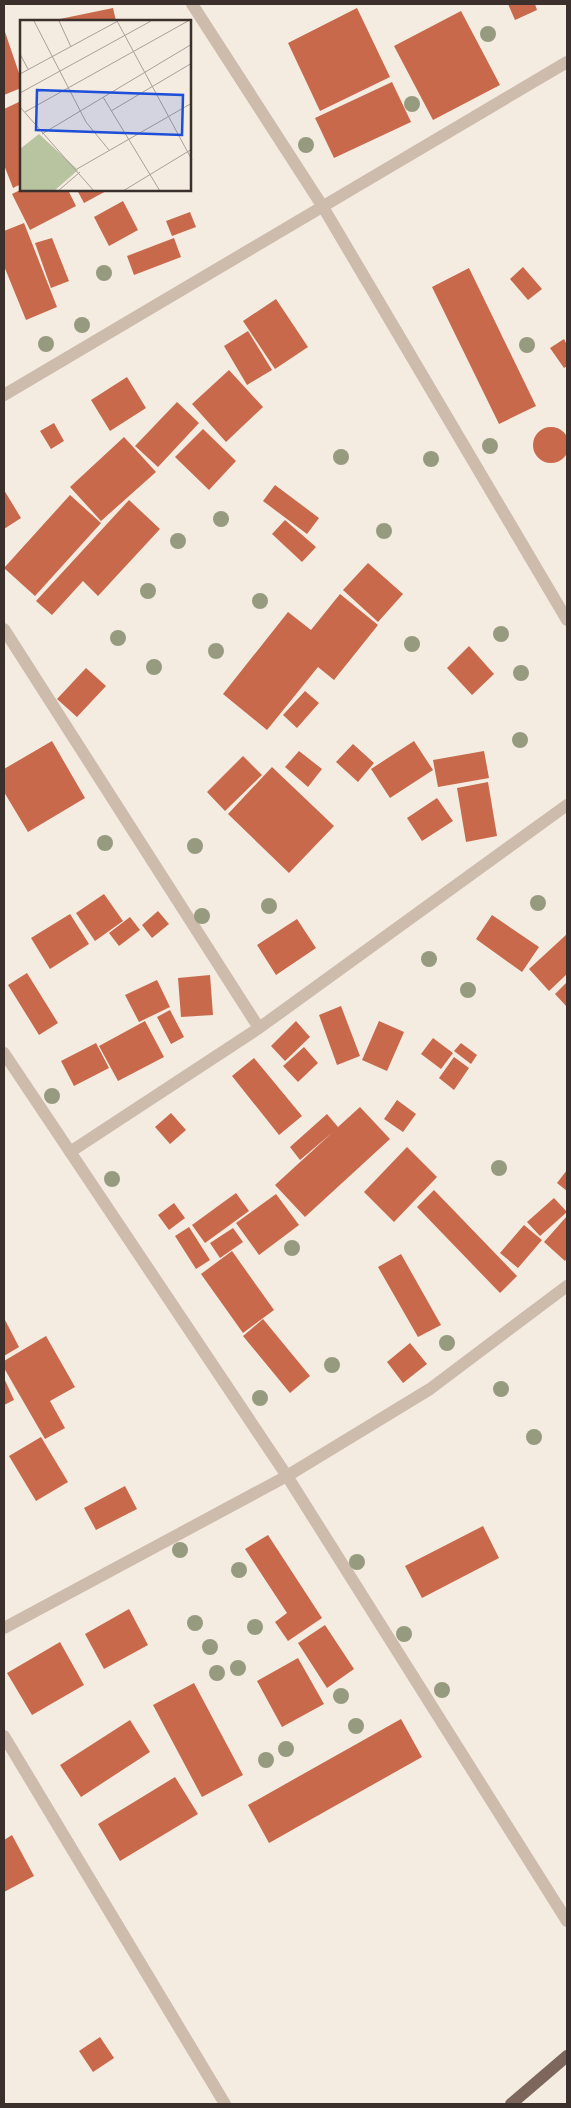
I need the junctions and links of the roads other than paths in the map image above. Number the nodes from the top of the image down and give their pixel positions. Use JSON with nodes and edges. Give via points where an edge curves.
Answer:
{"nodes":[{"id":1,"x":192,"y":4,"type":"edge"},
{"id":2,"x":567,"y":62,"type":"edge"},
{"id":3,"x":323,"y":206,"type":"junction"},
{"id":4,"x":4,"y":394,"type":"edge"},
{"id":5,"x":567,"y":620,"type":"edge"},
{"id":6,"x":4,"y":629,"type":"edge"},
{"id":7,"x":567,"y":805,"type":"edge"},
{"id":8,"x":259,"y":1028,"type":"junction"},
{"id":9,"x":4,"y":1052,"type":"edge"},
{"id":10,"x":70,"y":1152,"type":"junction"},
{"id":11,"x":567,"y":1286,"type":"edge"},
{"id":12,"x":287,"y":1476,"type":"junction"},
{"id":13,"x":4,"y":1628,"type":"edge"},
{"id":14,"x":4,"y":1736,"type":"edge"},
{"id":15,"x":567,"y":1920,"type":"edge"},
{"id":16,"x":567,"y":2056,"type":"edge"},
{"id":17,"x":225,"y":2104,"type":"edge"},
{"id":18,"x":511,"y":2104,"type":"edge"}],
"edges":[{"from":1,"to":3,"type":"street"},
{"from":2,"to":3,"type":"street"},
{"from":3,"to":4,"type":"street"},
{"from":3,"to":5,"type":"street"},
{"from":6,"to":8,"type":"street"},
{"from":7,"to":8,"type":"street"},
{"from":8,"to":10,"type":"street"},
{"from":9,"to":10,"type":"street"},
{"from":10,"to":12,"type":"street"},
{"from":11,"to":12,"type":"street","via":[[430,1389]]},
{"from":12,"to":13,"type":"street"},
{"from":12,"to":15,"type":"street"},
{"from":14,"to":17,"type":"street"},
{"from":16,"to":18,"type":"main road"}]}
